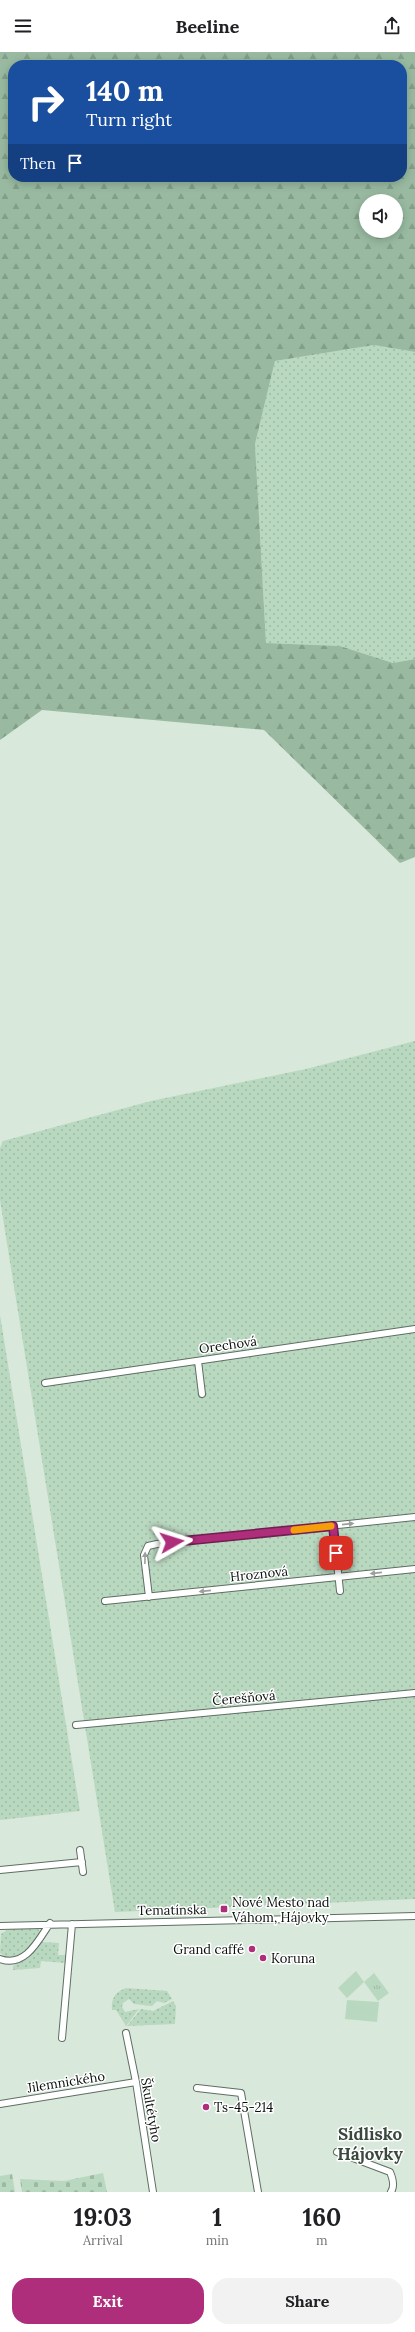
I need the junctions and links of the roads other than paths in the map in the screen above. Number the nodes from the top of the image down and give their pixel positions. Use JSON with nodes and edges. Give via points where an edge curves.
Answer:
{"nodes":[{"id":1,"x":415,"y":1329,"type":"edge"},
{"id":2,"x":198,"y":1361,"type":"junction"},
{"id":3,"x":45,"y":1383,"type":"dead end"},
{"id":4,"x":202,"y":1394,"type":"dead end"},
{"id":5,"x":415,"y":1517,"type":"edge"},
{"id":6,"x":333,"y":1526,"type":"junction"},
{"id":7,"x":415,"y":1569,"type":"edge"},
{"id":8,"x":339,"y":1577,"type":"junction"},
{"id":9,"x":340,"y":1591,"type":"dead end"},
{"id":10,"x":149,"y":1597,"type":"junction"},
{"id":11,"x":105,"y":1601,"type":"dead end"},
{"id":12,"x":415,"y":1693,"type":"edge"},
{"id":13,"x":76,"y":1725,"type":"dead end"},
{"id":14,"x":80,"y":1850,"type":"dead end"},
{"id":15,"x":82,"y":1862,"type":"junction"},
{"id":16,"x":0,"y":1870,"type":"edge"},
{"id":17,"x":83,"y":1872,"type":"dead end"},
{"id":18,"x":415,"y":1916,"type":"edge"},
{"id":19,"x":50,"y":1923,"type":"junction"},
{"id":20,"x":72,"y":1924,"type":"junction"},
{"id":21,"x":0,"y":1925,"type":"edge"},
{"id":22,"x":0,"y":1960,"type":"edge"},
{"id":23,"x":126,"y":2033,"type":"dead end"},
{"id":24,"x":62,"y":2038,"type":"dead end"},
{"id":25,"x":136,"y":2082,"type":"junction"},
{"id":26,"x":197,"y":2088,"type":"dead end"},
{"id":27,"x":0,"y":2104,"type":"edge"},
{"id":28,"x":337,"y":2152,"type":"dead end"},
{"id":29,"x":153,"y":2192,"type":"edge"},
{"id":30,"x":258,"y":2192,"type":"edge"},
{"id":31,"x":391,"y":2192,"type":"edge"}],
"edges":[{"from":1,"to":2,"type":"street","name":"Orechová"},
{"from":2,"to":3,"type":"street","name":"Orechová"},
{"from":2,"to":4,"type":"street"},
{"from":6,"to":5,"type":"street","one_way":true},
{"from":6,"to":8,"type":"street"},
{"from":10,"to":6,"type":"street","one_way":true,"via":[[144,1555],[148,1546]]},
{"from":7,"to":8,"type":"street","name":"Hroznová","one_way":true},
{"from":8,"to":9,"type":"street"},
{"from":8,"to":10,"type":"street","name":"Hroznová","one_way":true},
{"from":10,"to":11,"type":"street","name":"Hroznová"},
{"from":12,"to":13,"type":"street","name":"Čerešňová"},
{"from":14,"to":15,"type":"street"},
{"from":15,"to":16,"type":"street"},
{"from":15,"to":17,"type":"street"},
{"from":18,"to":20,"type":"street","name":"Tematínska"},
{"from":19,"to":20,"type":"street","name":"Tematínska"},
{"from":19,"to":21,"type":"street","name":"Tematínska"},
{"from":19,"to":22,"type":"street","via":[[29,1952],[19,1961]]},
{"from":20,"to":24,"type":"street"},
{"from":23,"to":25,"type":"street","name":"Škultétyho"},
{"from":25,"to":27,"type":"street","name":"Jilemnického"},
{"from":25,"to":29,"type":"street","name":"Škultétyho"},
{"from":26,"to":30,"type":"street","via":[[241,2093]]},
{"from":28,"to":31,"type":"street","via":[[390,2172],[393,2178]]}]}
